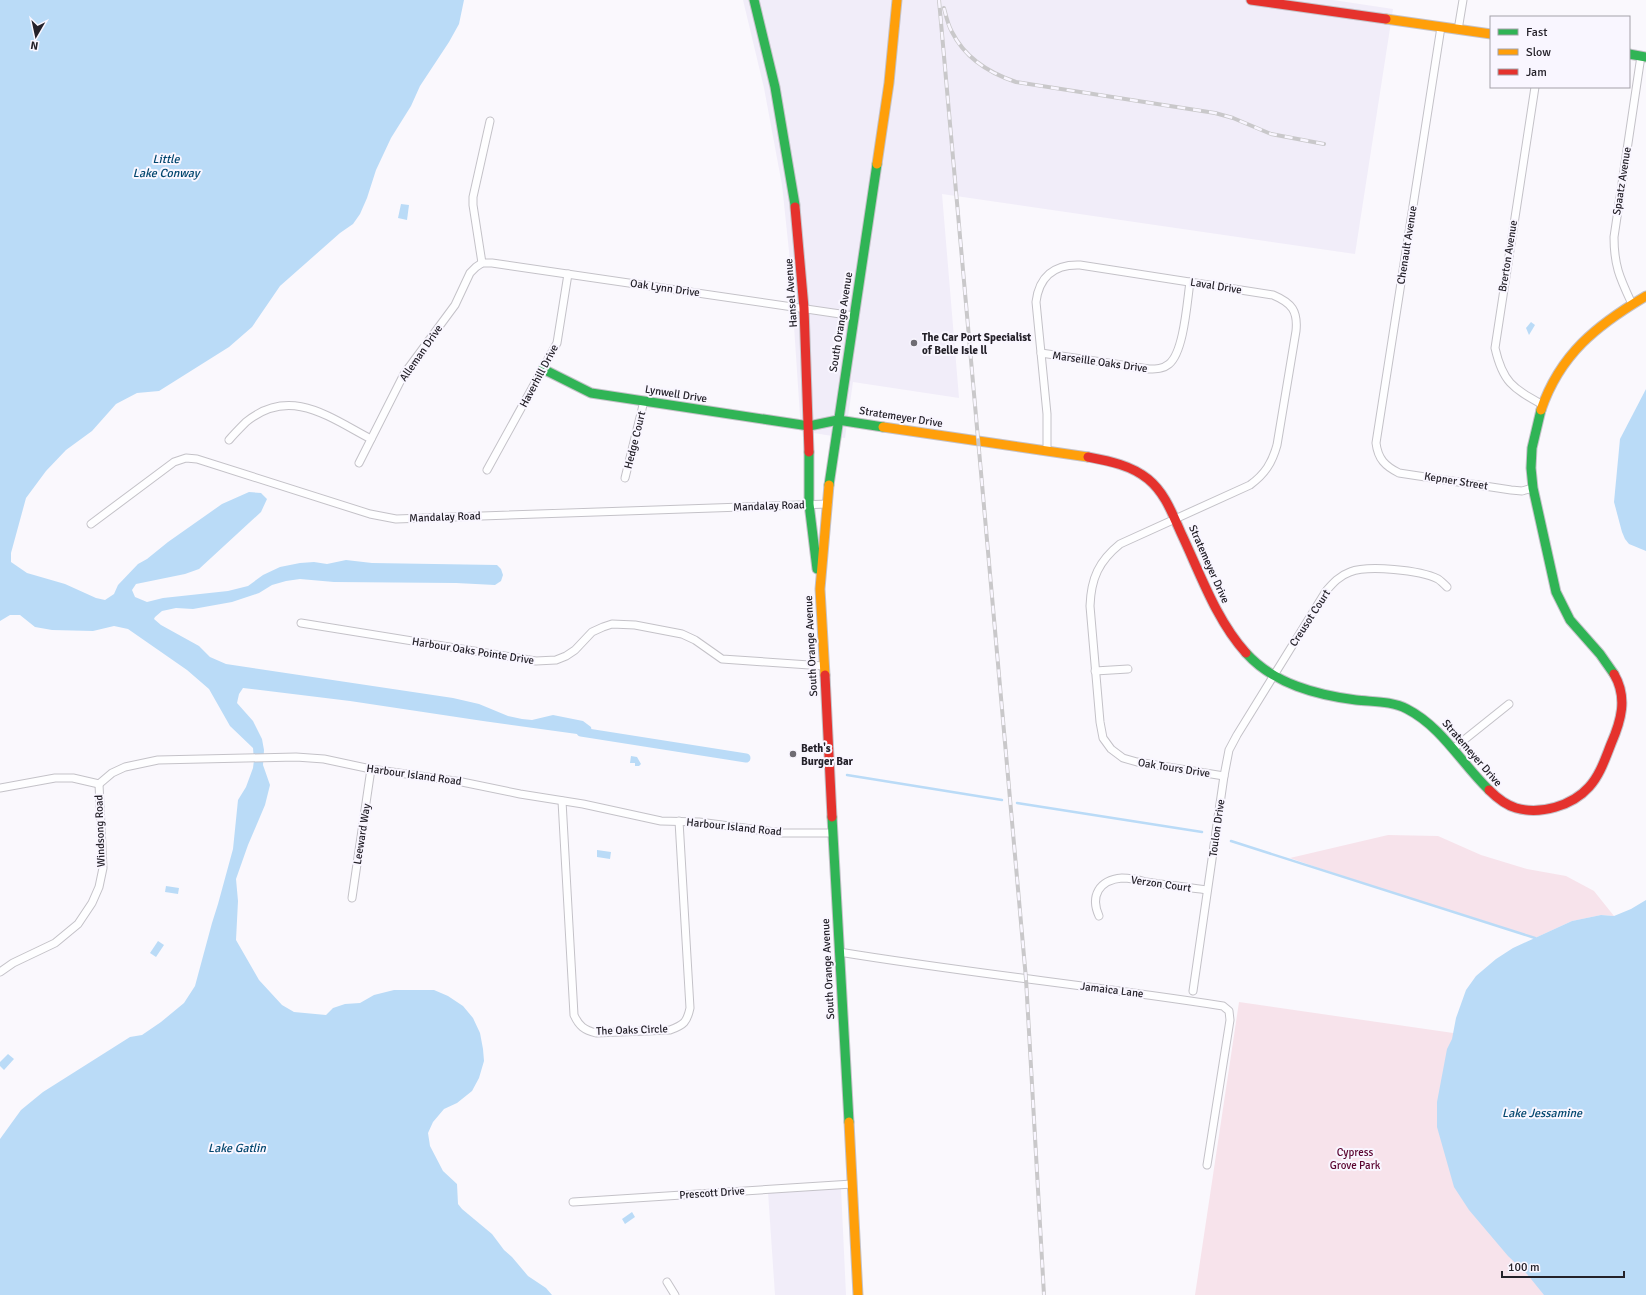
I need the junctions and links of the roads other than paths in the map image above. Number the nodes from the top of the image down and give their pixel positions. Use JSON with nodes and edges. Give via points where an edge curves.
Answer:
{"nodes":[{"id":1,"x":754,"y":0,"type":"edge"},
{"id":2,"x":897,"y":0,"type":"edge"},
{"id":3,"x":1251,"y":0,"type":"edge"},
{"id":4,"x":1463,"y":0,"type":"edge"},
{"id":5,"x":1299,"y":3,"type":"edge"},
{"id":6,"x":1440,"y":27,"type":"junction"},
{"id":7,"x":1458,"y":30,"type":"junction"},
{"id":8,"x":1490,"y":34,"type":"edge"},
{"id":9,"x":1630,"y":54,"type":"edge"},
{"id":10,"x":1643,"y":56,"type":"edge"},
{"id":11,"x":1535,"y":88,"type":"edge"},
{"id":12,"x":490,"y":121,"type":"dead end"},
{"id":13,"x":479,"y":265,"type":"junction"},
{"id":14,"x":568,"y":274,"type":"junction"},
{"id":15,"x":1190,"y":282,"type":"junction"},
{"id":16,"x":1646,"y":296,"type":"edge"},
{"id":17,"x":1632,"y":304,"type":"junction"},
{"id":18,"x":804,"y":308,"type":"junction"},
{"id":19,"x":854,"y":316,"type":"junction"},
{"id":20,"x":1041,"y":353,"type":"junction"},
{"id":21,"x":544,"y":369,"type":"junction"},
{"id":22,"x":644,"y":401,"type":"junction"},
{"id":23,"x":1543,"y":405,"type":"junction"},
{"id":24,"x":838,"y":420,"type":"junction"},
{"id":25,"x":809,"y":426,"type":"junction"},
{"id":26,"x":371,"y":439,"type":"junction"},
{"id":27,"x":229,"y":440,"type":"dead end"},
{"id":28,"x":1047,"y":451,"type":"junction"},
{"id":29,"x":1382,"y":462,"type":"joint"},
{"id":30,"x":359,"y":463,"type":"dead end"},
{"id":31,"x":487,"y":470,"type":"dead end"},
{"id":32,"x":625,"y":478,"type":"dead end"},
{"id":33,"x":1533,"y":488,"type":"junction"},
{"id":34,"x":809,"y":504,"type":"junction"},
{"id":35,"x":828,"y":504,"type":"junction"},
{"id":36,"x":1176,"y":519,"type":"junction"},
{"id":37,"x":91,"y":524,"type":"dead end"},
{"id":38,"x":1447,"y":586,"type":"dead end"},
{"id":39,"x":820,"y":589,"type":"junction"},
{"id":40,"x":301,"y":623,"type":"dead end"},
{"id":41,"x":824,"y":666,"type":"junction"},
{"id":42,"x":1128,"y":669,"type":"dead end"},
{"id":43,"x":1095,"y":671,"type":"junction"},
{"id":44,"x":1273,"y":675,"type":"junction"},
{"id":45,"x":1509,"y":704,"type":"dead end"},
{"id":46,"x":1454,"y":748,"type":"junction"},
{"id":47,"x":371,"y":770,"type":"junction"},
{"id":48,"x":1224,"y":776,"type":"junction"},
{"id":49,"x":99,"y":784,"type":"junction"},
{"id":50,"x":0,"y":788,"type":"edge"},
{"id":51,"x":562,"y":801,"type":"junction"},
{"id":52,"x":679,"y":821,"type":"junction"},
{"id":53,"x":833,"y":832,"type":"junction"},
{"id":54,"x":1208,"y":890,"type":"junction"},
{"id":55,"x":352,"y":898,"type":"dead end"},
{"id":56,"x":1099,"y":916,"type":"dead end"},
{"id":57,"x":839,"y":952,"type":"junction"},
{"id":58,"x":0,"y":972,"type":"edge"},
{"id":59,"x":1193,"y":992,"type":"dead end"},
{"id":60,"x":1207,"y":1165,"type":"dead end"},
{"id":61,"x":852,"y":1184,"type":"junction"},
{"id":62,"x":573,"y":1202,"type":"dead end"},
{"id":63,"x":667,"y":1282,"type":"dead end"},
{"id":64,"x":675,"y":1295,"type":"edge"},
{"id":65,"x":858,"y":1295,"type":"edge"}],
"edges":[{"from":1,"to":18,"type":"street","name":"Hansel Avenue","via":[[775,87],[795,206]]},
{"from":2,"to":19,"type":"street","name":"South Orange Avenue","via":[[889,83]]},
{"from":3,"to":5,"type":"street"},
{"from":4,"to":7,"type":"street"},
{"from":5,"to":6,"type":"street"},
{"from":6,"to":7,"type":"street"},
{"from":6,"to":29,"type":"street","name":"Chenault Avenue","via":[[1376,443]]},
{"from":7,"to":8,"type":"street"},
{"from":9,"to":10,"type":"street"},
{"from":10,"to":17,"type":"street","name":"Spaatz Avenue","via":[[1614,237],[1614,256],[1619,276]]},
{"from":11,"to":23,"type":"street","name":"Brerton Avenue","via":[[1495,348],[1506,379],[1516,390]]},
{"from":12,"to":13,"type":"street","via":[[473,197]]},
{"from":13,"to":14,"type":"street","name":"Oak Lynn Drive","via":[[492,262]]},
{"from":13,"to":26,"type":"street","name":"Alleman Drive","via":[[470,273],[456,305],[404,374]]},
{"from":14,"to":18,"type":"street","name":"Oak Lynn Drive"},
{"from":14,"to":21,"type":"street","name":"Haverhill Drive","via":[[557,343]]},
{"from":15,"to":20,"type":"street","name":"Marseille Oaks Drive","via":[[1178,352],[1168,365],[1148,370]]},
{"from":15,"to":20,"type":"street","name":"Laval Drive","via":[[1080,265],[1060,267],[1043,280],[1037,291]]},
{"from":15,"to":36,"type":"street","name":"Laval Drive","via":[[1273,295],[1291,306],[1297,321],[1273,460],[1250,485]]},
{"from":16,"to":17,"type":"street","name":"Stratemeyer Drive"},
{"from":17,"to":23,"type":"street","name":"Stratemeyer Drive","via":[[1602,323],[1584,340],[1556,378]]},
{"from":18,"to":19,"type":"street","name":"Oak Lynn Drive"},
{"from":18,"to":25,"type":"street","name":"Hansel Avenue"},
{"from":19,"to":24,"type":"street","name":"South Orange Avenue"},
{"from":20,"to":28,"type":"street","name":"Laval Drive"},
{"from":21,"to":22,"type":"street","name":"Lynwell Drive","via":[[591,393]]},
{"from":21,"to":31,"type":"street","name":"Haverhill Drive"},
{"from":22,"to":25,"type":"street","name":"Lynwell Drive"},
{"from":22,"to":32,"type":"street","name":"Hedge Court"},
{"from":23,"to":33,"type":"street","name":"Stratemeyer Drive","via":[[1532,446]]},
{"from":24,"to":25,"type":"street"},
{"from":24,"to":28,"type":"street","name":"Stratemeyer Drive"},
{"from":24,"to":35,"type":"street","name":"South Orange Avenue"},
{"from":25,"to":34,"type":"street","name":"Hansel Avenue"},
{"from":26,"to":27,"type":"street","via":[[318,412],[302,406],[288,405],[260,413]]},
{"from":26,"to":30,"type":"street","name":"Alleman Drive"},
{"from":28,"to":36,"type":"street","name":"Stratemeyer Drive","via":[[1106,460],[1138,472],[1161,492]]},
{"from":29,"to":33,"type":"street","name":"Kepner Street","via":[[1398,472],[1511,490]]},
{"from":33,"to":46,"type":"street","name":"Stratemeyer Drive","via":[[1556,592],[1571,622],[1616,674],[1621,688],[1622,714],[1619,726],[1595,782],[1573,801],[1545,810],[1529,811],[1501,802],[1479,782]]},
{"from":34,"to":35,"type":"street","name":"Mandalay Road"},
{"from":34,"to":37,"type":"street","name":"Mandalay Road","via":[[396,519],[370,514],[197,459],[186,458],[174,462]]},
{"from":34,"to":39,"type":"street","name":"Hansel Avenue"},
{"from":35,"to":39,"type":"street","name":"South Orange Avenue"},
{"from":36,"to":43,"type":"street","name":"Oak Tours Drive","via":[[1120,544],[1099,566],[1090,599]]},
{"from":36,"to":44,"type":"street","name":"Stratemeyer Drive","via":[[1223,624],[1236,642]]},
{"from":38,"to":44,"type":"street","name":"Creusot Court","via":[[1439,579],[1429,576],[1389,569],[1361,569],[1349,573],[1336,580],[1326,591]]},
{"from":39,"to":41,"type":"street","name":"South Orange Avenue"},
{"from":40,"to":41,"type":"street","name":"Harbour Oaks Pointe Drive","via":[[542,662],[566,656],[592,632],[603,626],[635,625],[682,634],[722,659]]},
{"from":41,"to":53,"type":"street","name":"South Orange Avenue"},
{"from":42,"to":43,"type":"street"},
{"from":43,"to":48,"type":"street","name":"Oak Tours Drive","via":[[1103,738],[1111,749],[1123,758],[1137,762]]},
{"from":44,"to":46,"type":"street","name":"Stratemeyer Drive","via":[[1312,692],[1391,704],[1406,709],[1433,726]]},
{"from":44,"to":48,"type":"street","name":"Toulon Drive","via":[[1229,750]]},
{"from":45,"to":46,"type":"street"},
{"from":47,"to":49,"type":"street","name":"Harbour Island Road","via":[[324,759],[296,757],[158,760],[112,773]]},
{"from":47,"to":51,"type":"street","name":"Harbour Island Road","via":[[462,782]]},
{"from":47,"to":55,"type":"street","name":"Leeward Way"},
{"from":48,"to":54,"type":"street","name":"Toulon Drive"},
{"from":49,"to":50,"type":"street","via":[[73,778],[55,778]]},
{"from":49,"to":58,"type":"street","name":"Windsong Road","via":[[102,868],[99,887],[92,903],[78,924],[55,943],[13,962]]},
{"from":51,"to":52,"type":"street","name":"Harbour Island Road","via":[[661,821]]},
{"from":51,"to":52,"type":"street","name":"The Oaks Circle","via":[[574,1015],[586,1030],[596,1033],[670,1030],[681,1026],[688,1018],[690,1008]]},
{"from":52,"to":53,"type":"street","name":"Harbour Island Road","via":[[782,833]]},
{"from":53,"to":57,"type":"street","name":"South Orange Avenue"},
{"from":54,"to":56,"type":"street","name":"Verzon Court","via":[[1123,878],[1106,882],[1094,901]]},
{"from":54,"to":59,"type":"street","name":"Toulon Drive"},
{"from":57,"to":60,"type":"street","name":"Jamaica Lane","via":[[1223,1006],[1229,1011],[1230,1020]]},
{"from":57,"to":61,"type":"street","name":"South Orange Avenue"},
{"from":61,"to":62,"type":"street","name":"Prescott Drive"},
{"from":61,"to":65,"type":"street","name":"South Orange Avenue"},
{"from":63,"to":64,"type":"street"}]}
